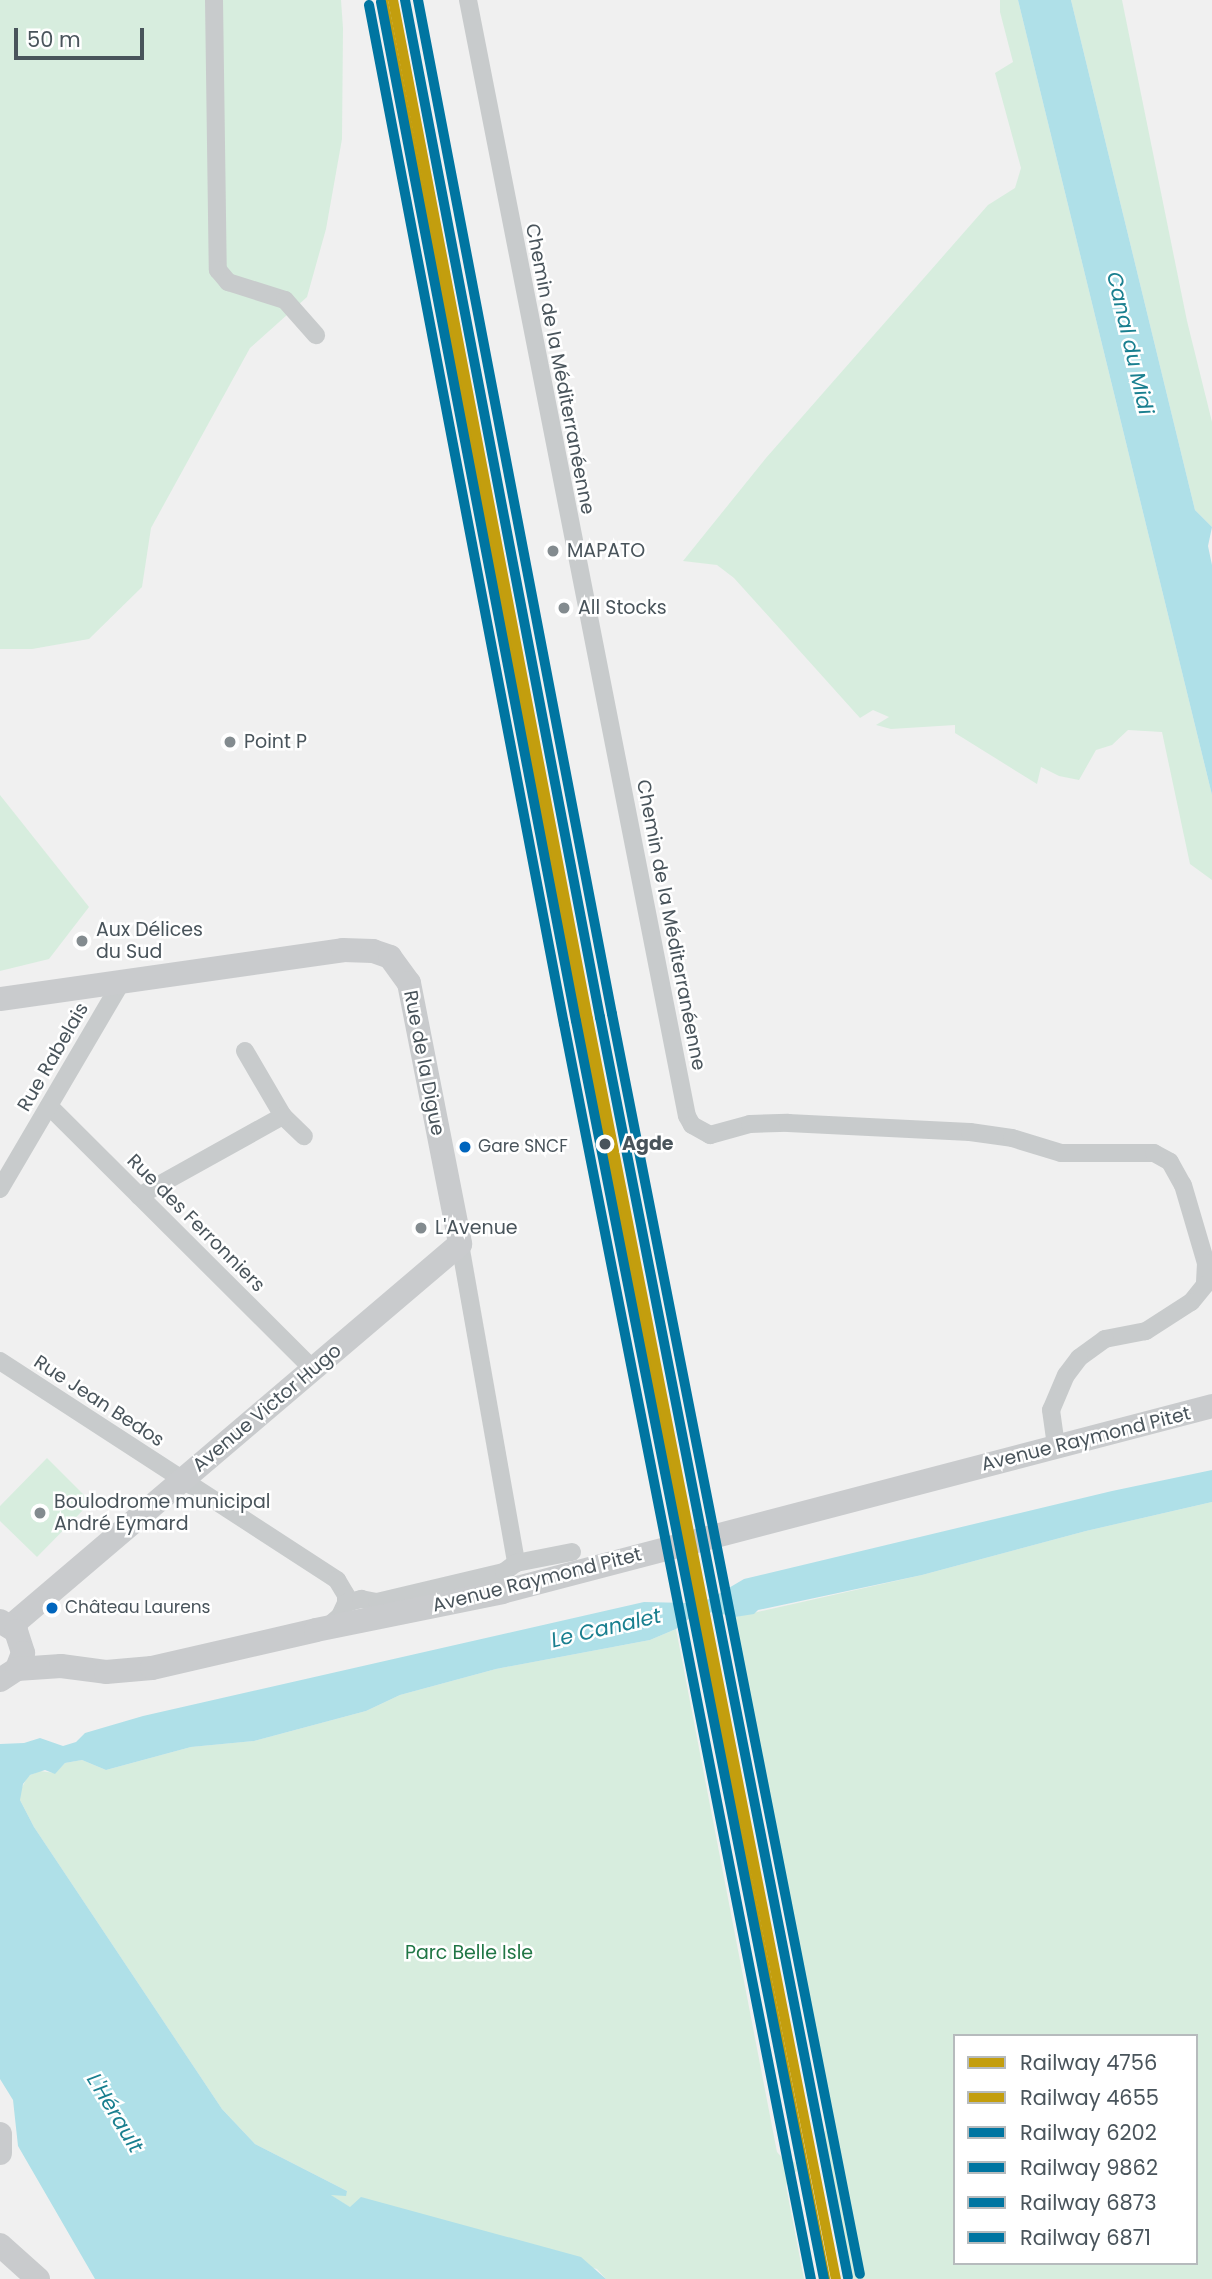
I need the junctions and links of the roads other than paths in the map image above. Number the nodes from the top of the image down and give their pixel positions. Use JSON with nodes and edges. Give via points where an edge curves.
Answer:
{"nodes":[{"id":1,"x":214,"y":0,"type":"edge"},
{"id":2,"x":468,"y":0,"type":"edge"},
{"id":3,"x":316,"y":335,"type":"dead end"},
{"id":4,"x":121,"y":983,"type":"junction"},
{"id":5,"x":0,"y":999,"type":"edge"},
{"id":6,"x":245,"y":1051,"type":"dead end"},
{"id":7,"x":49,"y":1106,"type":"junction"},
{"id":8,"x":283,"y":1116,"type":"junction"},
{"id":9,"x":304,"y":1136,"type":"dead end"},
{"id":10,"x":0,"y":1189,"type":"edge"},
{"id":11,"x":139,"y":1196,"type":"junction"},
{"id":12,"x":460,"y":1244,"type":"junction"},
{"id":13,"x":0,"y":1361,"type":"edge"},
{"id":14,"x":313,"y":1369,"type":"junction"},
{"id":15,"x":1212,"y":1406,"type":"edge"},
{"id":16,"x":1056,"y":1447,"type":"junction"},
{"id":17,"x":182,"y":1480,"type":"junction"},
{"id":18,"x":572,"y":1552,"type":"dead end"},
{"id":19,"x":516,"y":1563,"type":"junction"},
{"id":20,"x":346,"y":1603,"type":"junction"},
{"id":21,"x":326,"y":1628,"type":"junction"},
{"id":22,"x":11,"y":1630,"type":"edge"},
{"id":23,"x":61,"y":1666,"type":"junction"},
{"id":24,"x":8,"y":1675,"type":"edge"},
{"id":25,"x":0,"y":2134,"type":"edge"},
{"id":26,"x":0,"y":2153,"type":"edge"},
{"id":27,"x":0,"y":2245,"type":"edge"},
{"id":28,"x":0,"y":2264,"type":"edge"},
{"id":29,"x":18,"y":2279,"type":"edge"},
{"id":30,"x":38,"y":2279,"type":"edge"}],
"edges":[{"from":1,"to":3,"type":"street","via":[[218,270],[228,282],[285,300]]},
{"from":2,"to":16,"type":"street","name":"Chemin de la Méditerranéenne","via":[[687,1116],[692,1125],[710,1135],[750,1124],[788,1123],[970,1132],[1012,1138],[1061,1153],[1154,1153],[1170,1162],[1183,1185],[1206,1263],[1205,1285],[1191,1302],[1146,1331],[1105,1339],[1079,1357],[1051,1410]]},
{"from":4,"to":5,"type":"main road","name":"Rue de la Digue"},
{"from":4,"to":7,"type":"street","name":"Rue Rabelais"},
{"from":4,"to":12,"type":"main road","name":"Rue de la Digue","via":[[343,950],[390,957],[409,983]]},
{"from":6,"to":8,"type":"street"},
{"from":7,"to":10,"type":"street","name":"Rue Rabelais"},
{"from":7,"to":11,"type":"street","name":"Rue des Ferronniers"},
{"from":8,"to":9,"type":"street"},
{"from":8,"to":11,"type":"street"},
{"from":11,"to":14,"type":"street","name":"Rue des Ferronniers"},
{"from":12,"to":14,"type":"main road","name":"Avenue Victor Hugo"},
{"from":12,"to":19,"type":"street","name":"Rue de la Digue"},
{"from":13,"to":17,"type":"street","name":"Rue Jean Bedos"},
{"from":14,"to":17,"type":"main road","name":"Avenue Victor Hugo"},
{"from":15,"to":16,"type":"main road","name":"Avenue Raymond Pitet"},
{"from":16,"to":21,"type":"main road","name":"Avenue Raymond Pitet","via":[[502,1592]]},
{"from":17,"to":20,"type":"street","name":"Rue Jean Bedos","via":[[337,1580],[344,1588]]},
{"from":17,"to":22,"type":"main road","name":"Avenue Victor Hugo"},
{"from":18,"to":19,"type":"street","name":"Avenue Raymond Pitet"},
{"from":19,"to":20,"type":"street","name":"Avenue Raymond Pitet","via":[[504,1572],[377,1602],[361,1599]]},
{"from":20,"to":21,"type":"street"},
{"from":21,"to":23,"type":"main road","name":"Avenue Raymond Pitet","via":[[152,1668],[106,1672]]},
{"from":22,"to":23,"type":"main road","name":"Avenue Raymond Pitet"},
{"from":22,"to":24,"type":"main road","via":[[21,1661]]},
{"from":23,"to":24,"type":"main road","name":"Avenue Raymond Pitet"},
{"from":25,"to":26,"type":"main road"},
{"from":27,"to":30,"type":"main road"},
{"from":28,"to":29,"type":"main road"}]}
